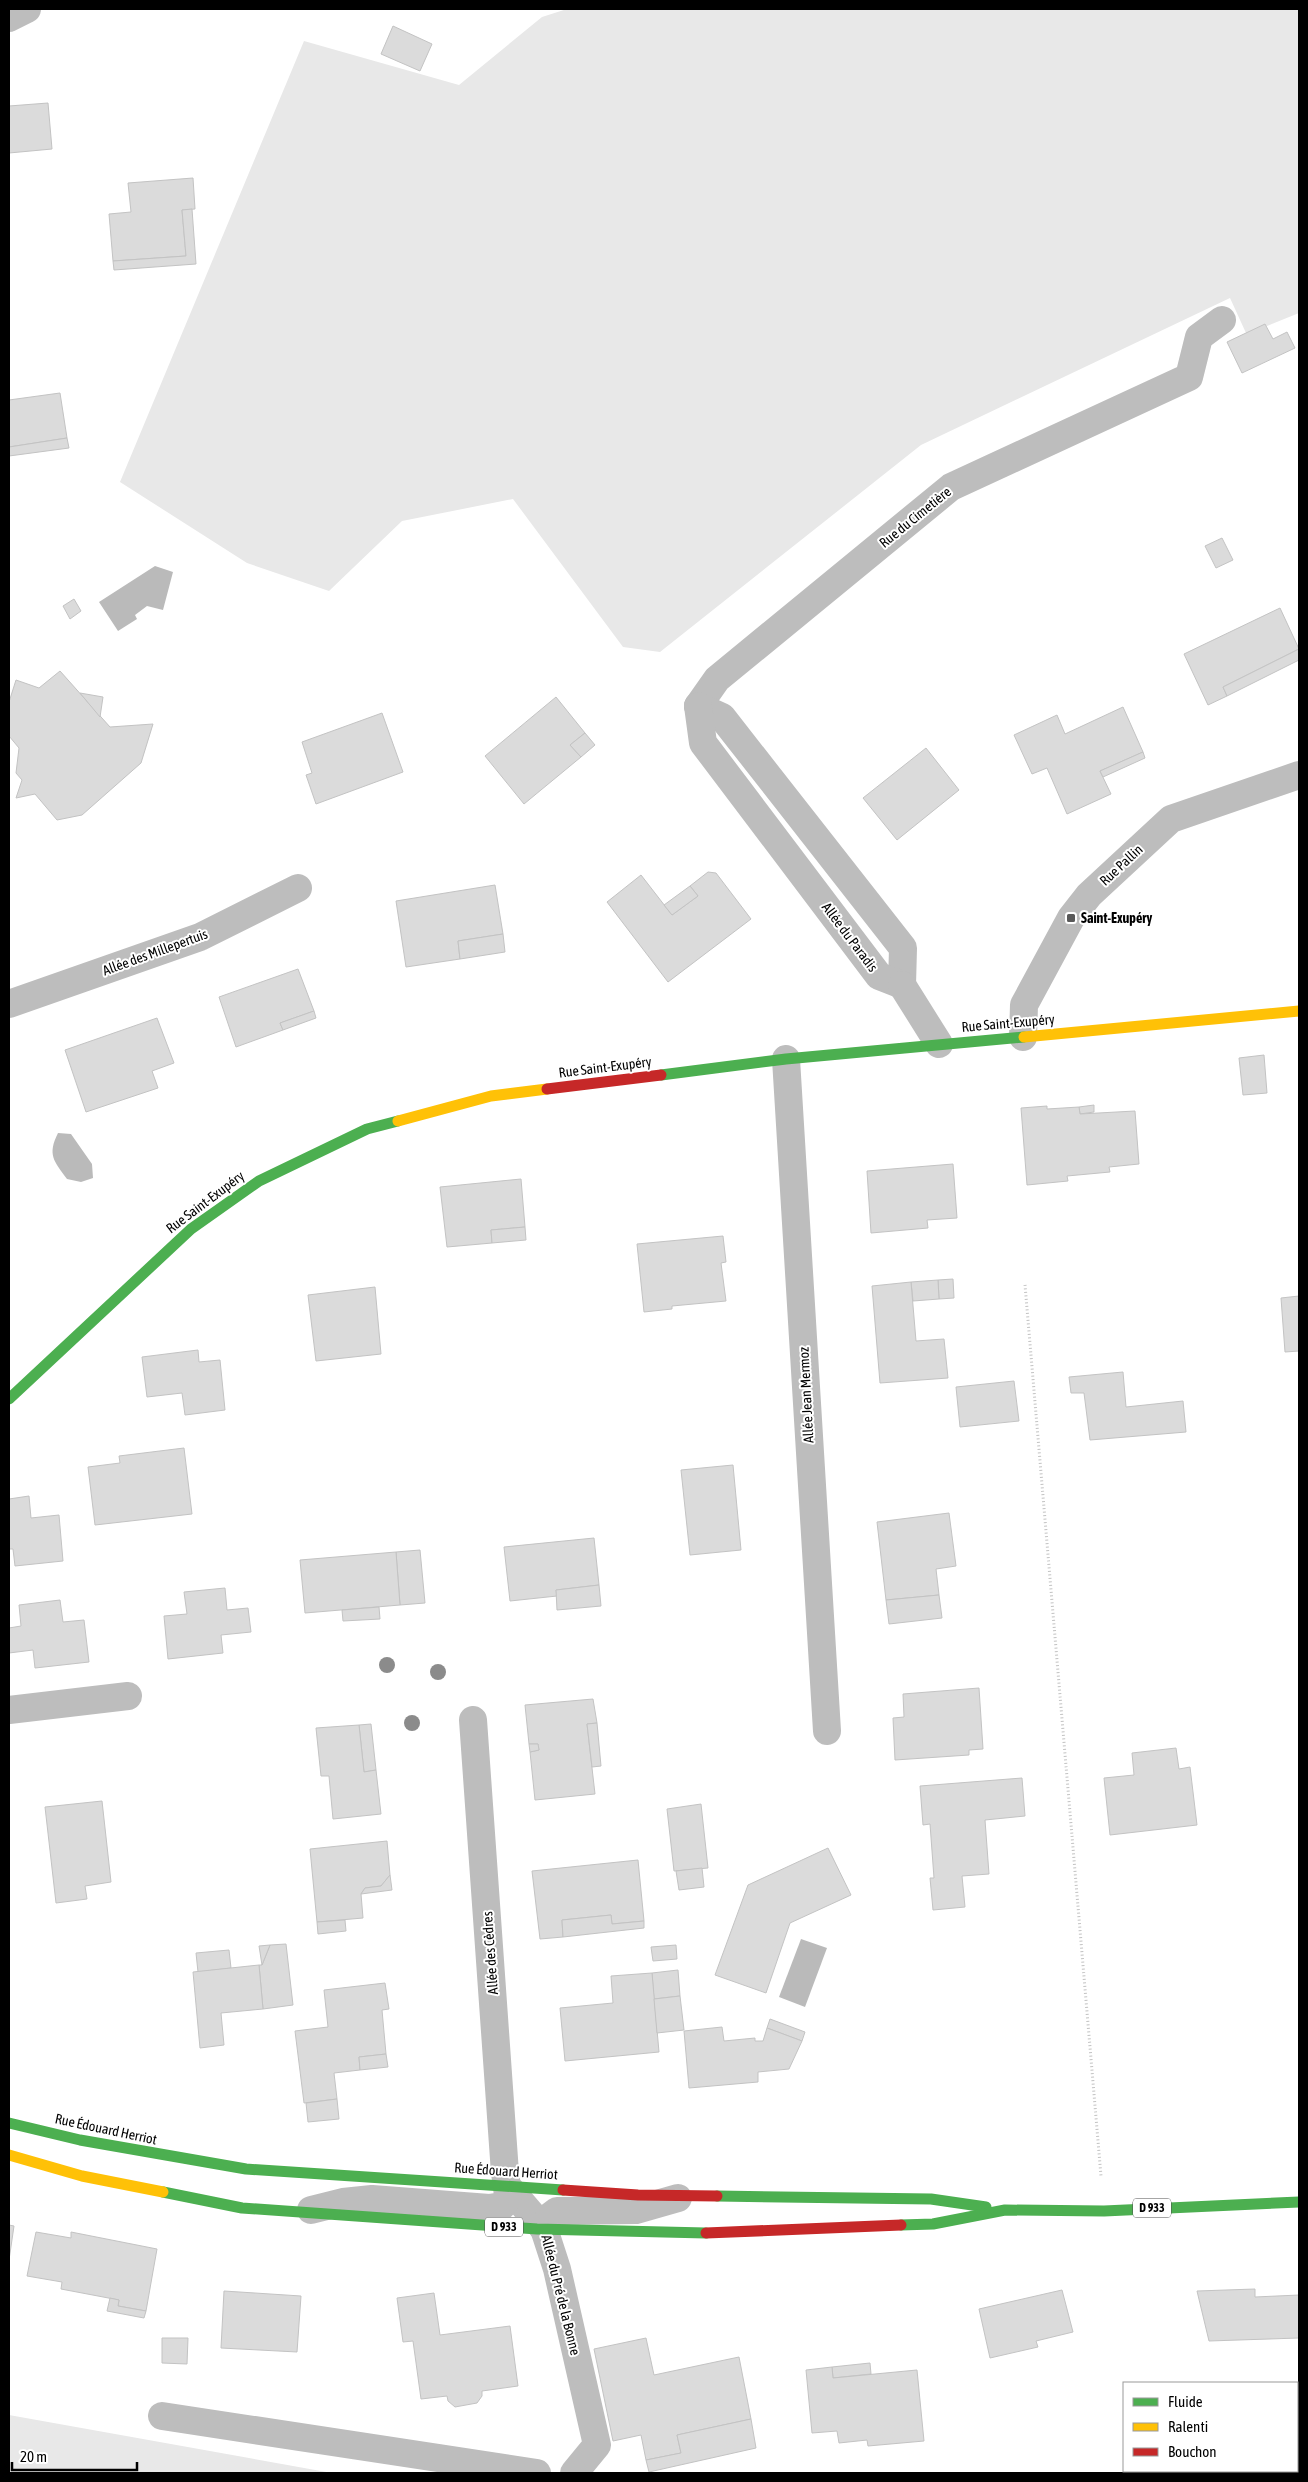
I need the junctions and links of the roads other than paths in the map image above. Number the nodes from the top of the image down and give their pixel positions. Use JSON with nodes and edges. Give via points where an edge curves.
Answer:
{"nodes":[{"id":1,"x":27,"y":9,"type":"edge"},
{"id":2,"x":9,"y":18,"type":"edge"},
{"id":3,"x":1222,"y":320,"type":"dead end"},
{"id":4,"x":698,"y":706,"type":"junction"},
{"id":5,"x":1299,"y":774,"type":"edge"},
{"id":6,"x":298,"y":888,"type":"dead end"},
{"id":7,"x":902,"y":984,"type":"junction"},
{"id":8,"x":9,"y":1004,"type":"edge"},
{"id":9,"x":1299,"y":1011,"type":"edge"},
{"id":10,"x":1023,"y":1037,"type":"junction"},
{"id":11,"x":939,"y":1044,"type":"junction"},
{"id":12,"x":786,"y":1060,"type":"junction"},
{"id":13,"x":9,"y":1398,"type":"edge"},
{"id":14,"x":128,"y":1696,"type":"dead end"},
{"id":15,"x":9,"y":1710,"type":"edge"},
{"id":16,"x":473,"y":1720,"type":"dead end"},
{"id":17,"x":827,"y":1731,"type":"dead end"},
{"id":18,"x":9,"y":2123,"type":"edge"},
{"id":19,"x":9,"y":2155,"type":"edge"},
{"id":20,"x":507,"y":2186,"type":"junction"},
{"id":21,"x":684,"y":2196,"type":"junction"},
{"id":22,"x":1299,"y":2202,"type":"edge"},
{"id":23,"x":1005,"y":2210,"type":"junction"},
{"id":24,"x":299,"y":2213,"type":"junction"},
{"id":25,"x":544,"y":2229,"type":"junction"},
{"id":26,"x":162,"y":2416,"type":"dead end"},
{"id":27,"x":537,"y":2473,"type":"edge"},
{"id":28,"x":574,"y":2473,"type":"edge"}],
"edges":[{"from":1,"to":2,"type":"street"},
{"from":3,"to":4,"type":"street","name":"Rue du Cimetière","via":[[1199,337],[1189,377],[950,487],[717,679]]},
{"from":4,"to":7,"type":"street","name":"Allée du Paradis","via":[[703,743],[878,976]]},
{"from":4,"to":7,"type":"street","via":[[722,717],[903,948]]},
{"from":5,"to":10,"type":"street","name":"Rue Pallin","via":[[1171,819],[1089,894],[1071,918],[1024,1005]]},
{"from":6,"to":8,"type":"street","name":"Allée des Millepertuis","via":[[200,937]]},
{"from":7,"to":11,"type":"street"},
{"from":9,"to":10,"type":"main road","name":"Rue Saint-Exupéry"},
{"from":10,"to":11,"type":"main road","name":"Rue Saint-Exupéry"},
{"from":11,"to":12,"type":"main road","name":"Rue Saint-Exupéry"},
{"from":12,"to":13,"type":"main road","name":"Rue Saint-Exupéry","via":[[491,1096],[367,1129],[258,1181],[191,1229]]},
{"from":12,"to":17,"type":"street","name":"Allée Jean Mermoz"},
{"from":14,"to":15,"type":"street"},
{"from":16,"to":20,"type":"street","name":"Allée des Cèdres"},
{"from":18,"to":20,"type":"main road","name":"Rue Édouard Herriot","number":"D 933","via":[[80,2140],[246,2169]]},
{"from":19,"to":24,"type":"main road","number":"D 933","via":[[140,2189],[242,2208]]},
{"from":20,"to":21,"type":"main road","name":"Rue Édouard Herriot","number":"D 933"},
{"from":20,"to":24,"type":"street","name":"Allée des Cèdres","via":[[508,2198],[502,2206],[489,2208],[372,2199],[343,2202]]},
{"from":20,"to":25,"type":"street"},
{"from":21,"to":23,"type":"main road","name":"Rue Édouard Herriot","number":"D 933","via":[[931,2199]]},
{"from":21,"to":25,"type":"street","name":"Allée du Pré de la Bonne","via":[[636,2210],[557,2211],[549,2217]]},
{"from":22,"to":23,"type":"main road","number":"D 933","via":[[1104,2211]]},
{"from":23,"to":25,"type":"main road","number":"D 933","via":[[933,2224],[690,2234]]},
{"from":24,"to":25,"type":"main road","number":"D 933"},
{"from":25,"to":28,"type":"street","name":"Allée du Pré de la Bonne","via":[[557,2269],[597,2445]]},
{"from":26,"to":27,"type":"street"}]}
